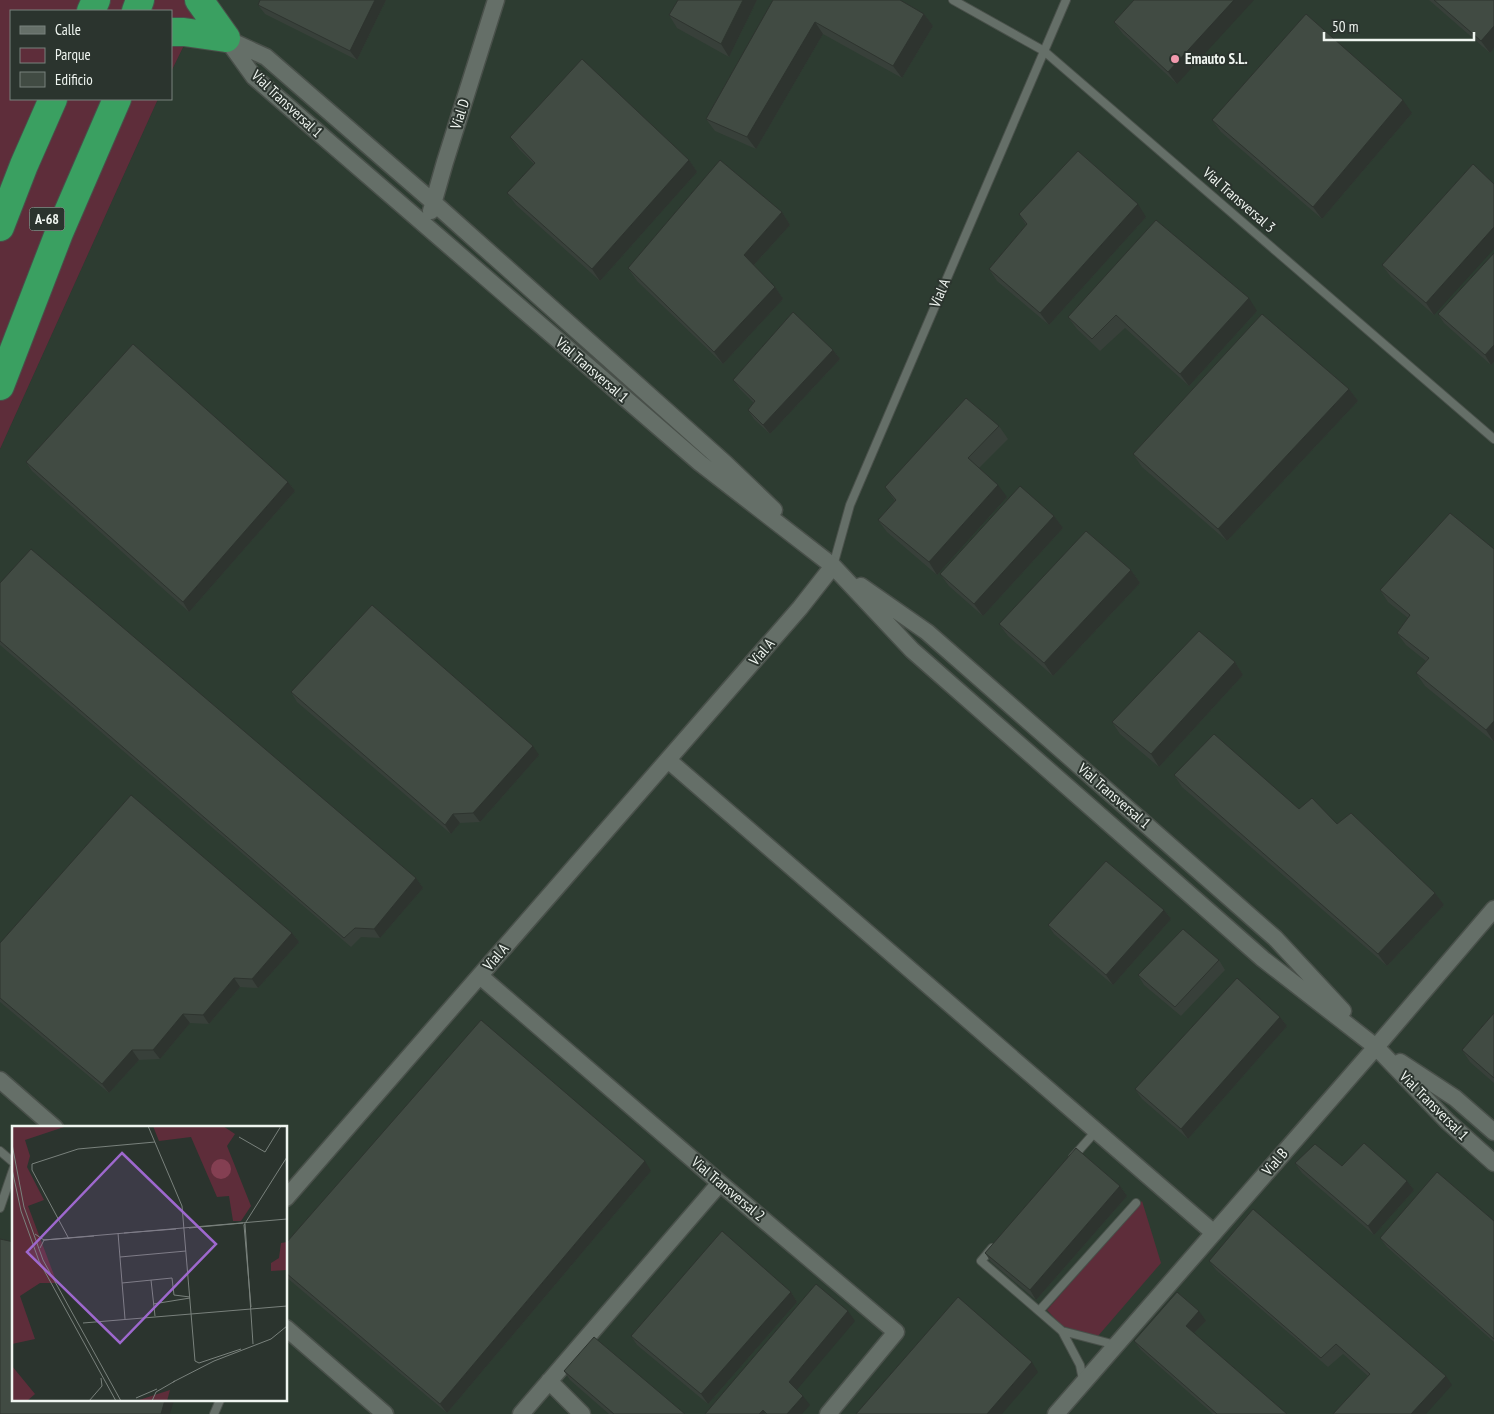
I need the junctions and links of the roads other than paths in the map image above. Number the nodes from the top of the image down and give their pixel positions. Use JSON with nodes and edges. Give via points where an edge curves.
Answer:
{"nodes":[{"id":1,"x":199,"y":0,"type":"edge"},
{"id":2,"x":496,"y":0,"type":"edge"},
{"id":3,"x":953,"y":0,"type":"edge"},
{"id":4,"x":1066,"y":0,"type":"edge"},
{"id":5,"x":172,"y":32,"type":"edge"},
{"id":6,"x":226,"y":38,"type":"junction"},
{"id":7,"x":1044,"y":50,"type":"junction"},
{"id":8,"x":53,"y":100,"type":"edge"},
{"id":9,"x":98,"y":100,"type":"edge"},
{"id":10,"x":117,"y":100,"type":"edge"},
{"id":11,"x":433,"y":202,"type":"junction"},
{"id":12,"x":0,"y":227,"type":"edge"},
{"id":13,"x":426,"y":228,"type":"junction"},
{"id":14,"x":0,"y":341,"type":"edge"},
{"id":15,"x":0,"y":386,"type":"edge"},
{"id":16,"x":1494,"y":439,"type":"edge"},
{"id":17,"x":833,"y":566,"type":"junction"},
{"id":18,"x":668,"y":760,"type":"junction"},
{"id":19,"x":1494,"y":909,"type":"edge"},
{"id":20,"x":480,"y":976,"type":"junction"},
{"id":21,"x":1376,"y":1047,"type":"junction"},
{"id":22,"x":0,"y":1080,"type":"edge"},
{"id":23,"x":53,"y":1126,"type":"edge"},
{"id":24,"x":1096,"y":1131,"type":"junction"},
{"id":25,"x":1494,"y":1132,"type":"edge"},
{"id":26,"x":0,"y":1151,"type":"edge"},
{"id":27,"x":1071,"y":1160,"type":"edge"},
{"id":28,"x":12,"y":1161,"type":"edge"},
{"id":29,"x":1494,"y":1163,"type":"edge"},
{"id":30,"x":12,"y":1173,"type":"edge"},
{"id":31,"x":720,"y":1183,"type":"junction"},
{"id":32,"x":288,"y":1196,"type":"edge"},
{"id":33,"x":1136,"y":1203,"type":"dead end"},
{"id":34,"x":0,"y":1208,"type":"edge"},
{"id":35,"x":1214,"y":1233,"type":"junction"},
{"id":36,"x":1000,"y":1240,"type":"edge"},
{"id":37,"x":1039,"y":1310,"type":"junction"},
{"id":38,"x":288,"y":1330,"type":"edge"},
{"id":39,"x":1062,"y":1331,"type":"junction"},
{"id":40,"x":1116,"y":1345,"type":"junction"},
{"id":41,"x":549,"y":1381,"type":"junction"},
{"id":42,"x":1084,"y":1382,"type":"junction"},
{"id":43,"x":219,"y":1402,"type":"edge"},
{"id":44,"x":214,"y":1414,"type":"edge"},
{"id":45,"x":385,"y":1414,"type":"edge"},
{"id":46,"x":521,"y":1414,"type":"edge"},
{"id":47,"x":582,"y":1414,"type":"edge"},
{"id":48,"x":828,"y":1414,"type":"edge"},
{"id":49,"x":1056,"y":1414,"type":"edge"}],
"edges":[{"from":1,"to":6,"type":"highway"},
{"from":2,"to":11,"type":"street","name":"Vial D"},
{"from":3,"to":7,"type":"lane","name":"Vial Transversal 3"},
{"from":4,"to":7,"type":"lane","name":"Vial A"},
{"from":5,"to":6,"type":"highway"},
{"from":6,"to":11,"type":"street","name":"Vial Transversal 1","via":[[266,57]]},
{"from":6,"to":13,"type":"street","name":"Vial Transversal 1","via":[[254,77]]},
{"from":7,"to":16,"type":"lane","name":"Vial Transversal 3"},
{"from":7,"to":17,"type":"lane","name":"Vial A","via":[[850,505]]},
{"from":8,"to":12,"type":"highway","number":"A-68"},
{"from":9,"to":14,"type":"highway","number":"A-68","via":[[62,181]]},
{"from":10,"to":15,"type":"highway","via":[[60,232]]},
{"from":11,"to":13,"type":"street","name":"Vial D"},
{"from":11,"to":17,"type":"street","name":"Vial Transversal 1","via":[[726,464]]},
{"from":13,"to":17,"type":"street","name":"Vial Transversal 1","via":[[700,463]]},
{"from":17,"to":18,"type":"street","name":"Vial A"},
{"from":17,"to":21,"type":"street","name":"Vial Transversal 1","via":[[920,656],[1263,959]]},
{"from":17,"to":21,"type":"street","name":"Vial Transversal 1","via":[[927,632],[1275,938]]},
{"from":18,"to":20,"type":"street","name":"Vial A"},
{"from":18,"to":24,"type":"street"},
{"from":19,"to":21,"type":"street","name":"Vial B"},
{"from":20,"to":31,"type":"street","name":"Vial Transversal 2"},
{"from":20,"to":32,"type":"street","name":"Vial A"},
{"from":21,"to":25,"type":"street","name":"Vial Transversal 1","via":[[1455,1098]]},
{"from":21,"to":29,"type":"street","name":"Vial Transversal 1","via":[[1447,1121]]},
{"from":21,"to":35,"type":"street","name":"Vial B"},
{"from":22,"to":23,"type":"street"},
{"from":24,"to":27,"type":"lane"},
{"from":24,"to":35,"type":"street"},
{"from":26,"to":28,"type":"lane"},
{"from":30,"to":34,"type":"lane"},
{"from":31,"to":41,"type":"street"},
{"from":31,"to":48,"type":"street","name":"Vial Transversal 2","via":[[896,1332]]},
{"from":33,"to":37,"type":"lane"},
{"from":35,"to":40,"type":"street","name":"Vial B"},
{"from":36,"to":37,"type":"lane","via":[[981,1261]]},
{"from":37,"to":39,"type":"lane"},
{"from":38,"to":45,"type":"street"},
{"from":39,"to":40,"type":"lane"},
{"from":39,"to":42,"type":"lane","via":[[1080,1365]]},
{"from":40,"to":42,"type":"street","name":"Vial B"},
{"from":41,"to":46,"type":"street"},
{"from":41,"to":47,"type":"street"},
{"from":42,"to":49,"type":"street","name":"Vial B"},
{"from":43,"to":44,"type":"lane"}]}
